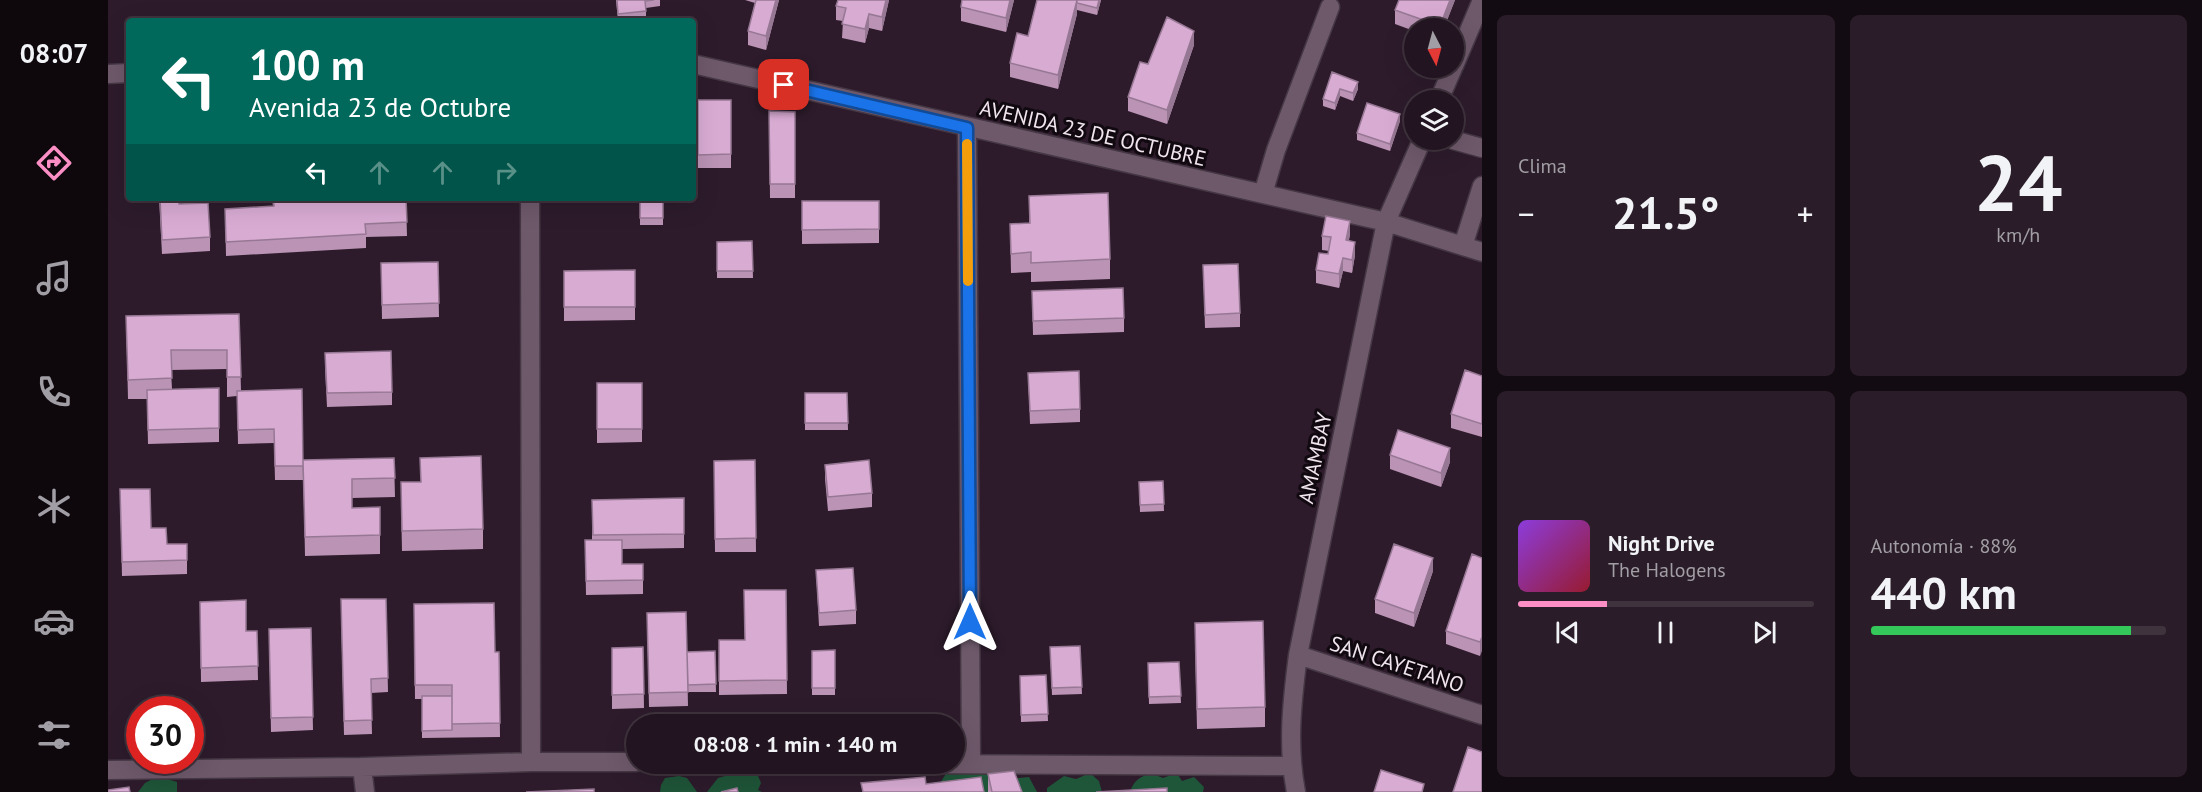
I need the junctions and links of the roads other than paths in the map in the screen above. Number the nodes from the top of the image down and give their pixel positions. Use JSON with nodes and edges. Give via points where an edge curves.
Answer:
{"nodes":[{"id":1,"x":1482,"y":0,"type":"edge"},
{"id":2,"x":1330,"y":7,"type":"dead end"},
{"id":3,"x":1464,"y":42,"type":"edge"},
{"id":4,"x":696,"y":65,"type":"edge"},
{"id":5,"x":126,"y":73,"type":"edge"},
{"id":6,"x":108,"y":74,"type":"edge"},
{"id":7,"x":967,"y":128,"type":"junction"},
{"id":8,"x":1464,"y":143,"type":"edge"},
{"id":9,"x":1482,"y":148,"type":"edge"},
{"id":10,"x":1418,"y":150,"type":"edge"},
{"id":11,"x":1482,"y":186,"type":"edge"},
{"id":12,"x":1263,"y":194,"type":"junction"},
{"id":13,"x":530,"y":201,"type":"edge"},
{"id":14,"x":1386,"y":222,"type":"junction"},
{"id":15,"x":1463,"y":246,"type":"junction"},
{"id":16,"x":1482,"y":252,"type":"edge"},
{"id":17,"x":1298,"y":655,"type":"junction"},
{"id":18,"x":1482,"y":716,"type":"edge"},
{"id":19,"x":531,"y":762,"type":"junction"},
{"id":20,"x":626,"y":762,"type":"edge"},
{"id":21,"x":965,"y":764,"type":"edge"},
{"id":22,"x":971,"y":764,"type":"junction"},
{"id":23,"x":1291,"y":766,"type":"junction"},
{"id":24,"x":362,"y":767,"type":"junction"},
{"id":25,"x":108,"y":770,"type":"edge"},
{"id":26,"x":365,"y":792,"type":"edge"},
{"id":27,"x":1296,"y":792,"type":"edge"}],
"edges":[{"from":1,"to":3,"type":"street"},
{"from":2,"to":12,"type":"street","via":[[1275,150]]},
{"from":4,"to":7,"type":"street","name":"AVENIDA 23 DE OCTUBRE"},
{"from":5,"to":6,"type":"street"},
{"from":7,"to":12,"type":"street","name":"AVENIDA 23 DE OCTUBRE"},
{"from":7,"to":22,"type":"street"},
{"from":8,"to":9,"type":"street"},
{"from":10,"to":14,"type":"street","name":"AMAMBAY"},
{"from":11,"to":15,"type":"street"},
{"from":12,"to":14,"type":"street","name":"AVENIDA 23 DE OCTUBRE"},
{"from":13,"to":19,"type":"street"},
{"from":14,"to":15,"type":"street","name":"AVENIDA 23 DE OCTUBRE"},
{"from":14,"to":17,"type":"street","name":"AMAMBAY"},
{"from":15,"to":16,"type":"street","name":"AVENIDA 23 DE OCTUBRE"},
{"from":17,"to":18,"type":"street","name":"SAN CAYETANO"},
{"from":17,"to":23,"type":"street","name":"AMAMBAY","via":[[1291,710]]},
{"from":19,"to":20,"type":"street"},
{"from":19,"to":24,"type":"street"},
{"from":21,"to":22,"type":"street"},
{"from":22,"to":23,"type":"street"},
{"from":23,"to":27,"type":"street","name":"AMAMBAY"},
{"from":24,"to":25,"type":"street"},
{"from":24,"to":26,"type":"street"}]}
